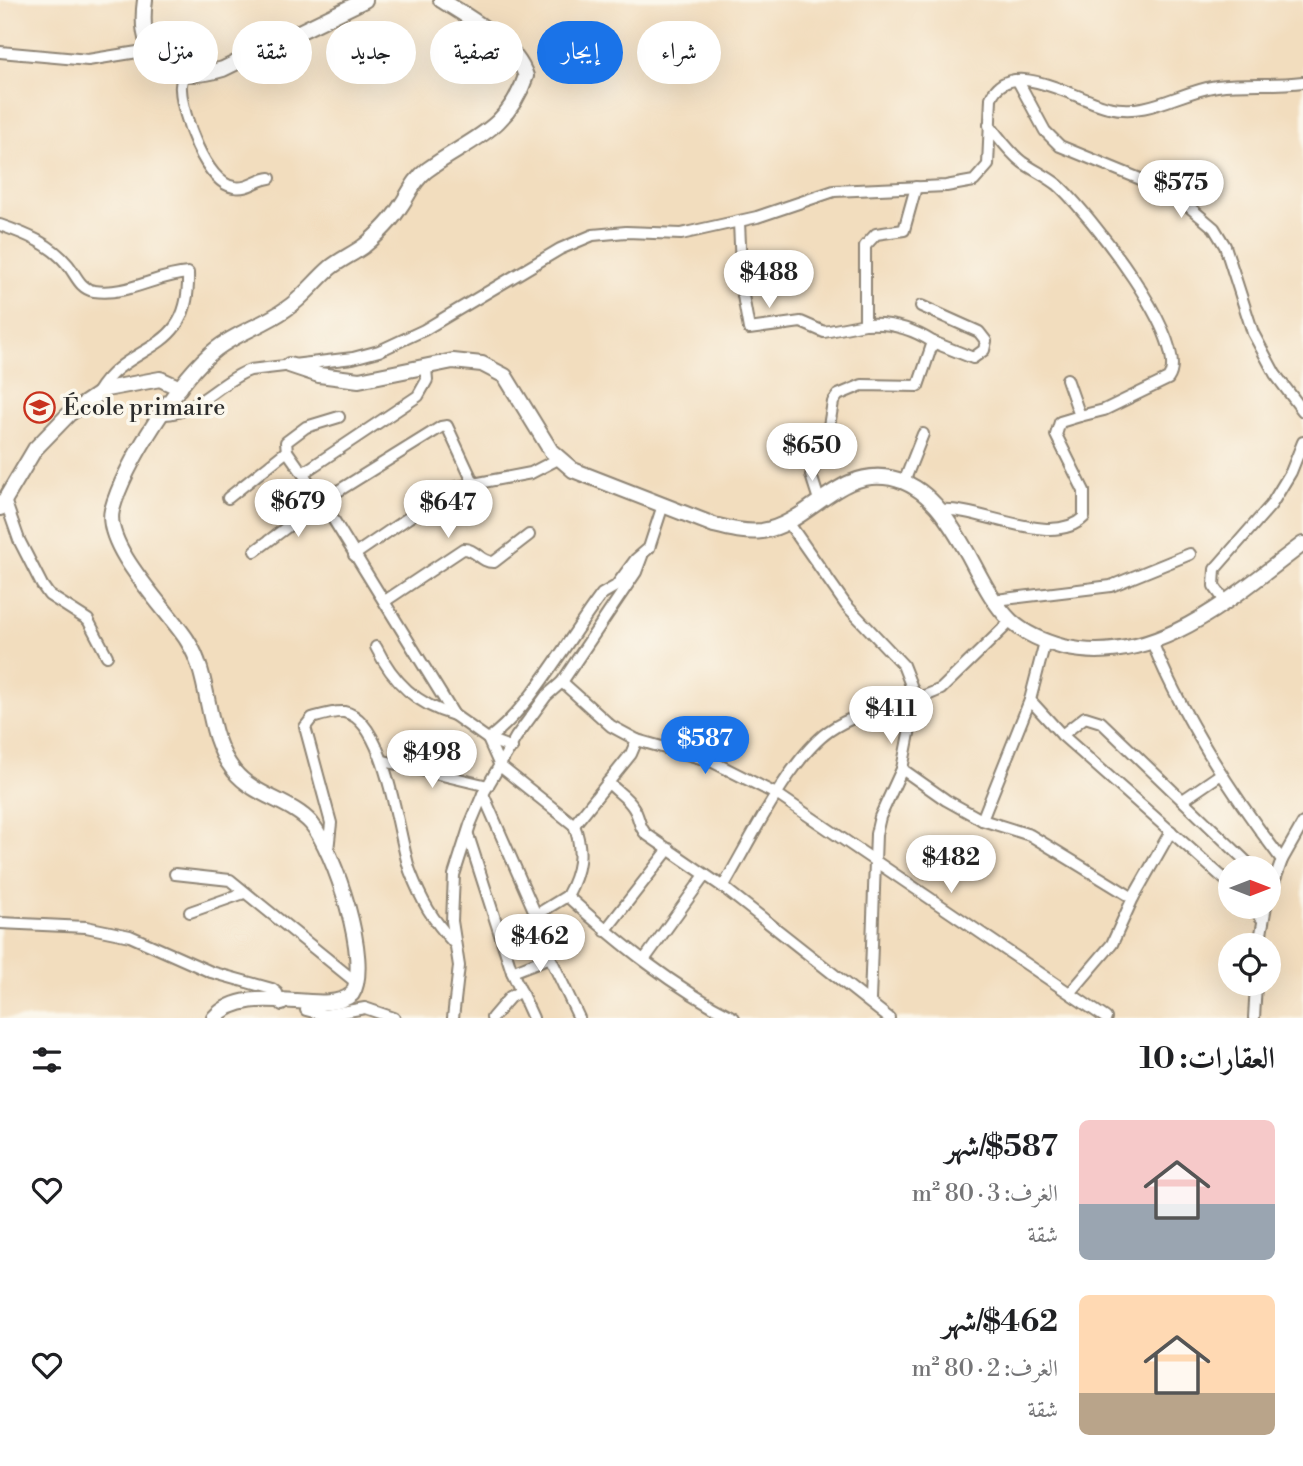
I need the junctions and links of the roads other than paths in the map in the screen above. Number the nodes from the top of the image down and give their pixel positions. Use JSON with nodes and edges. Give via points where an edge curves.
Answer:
{"nodes":[{"id":1,"x":145,"y":0,"type":"edge"},
{"id":2,"x":365,"y":0,"type":"edge"},
{"id":3,"x":441,"y":0,"type":"edge"},
{"id":4,"x":142,"y":21,"type":"edge"},
{"id":5,"x":0,"y":52,"type":"edge"},
{"id":6,"x":133,"y":53,"type":"edge"},
{"id":7,"x":218,"y":70,"type":"edge"},
{"id":8,"x":1018,"y":81,"type":"junction"},
{"id":9,"x":1303,"y":82,"type":"edge"},
{"id":10,"x":181,"y":84,"type":"edge"},
{"id":11,"x":989,"y":125,"type":"junction"},
{"id":12,"x":270,"y":178,"type":"dead end"},
{"id":13,"x":916,"y":187,"type":"junction"},
{"id":14,"x":739,"y":222,"type":"junction"},
{"id":15,"x":0,"y":225,"type":"edge"},
{"id":16,"x":921,"y":306,"type":"dead end"},
{"id":17,"x":865,"y":324,"type":"junction"},
{"id":18,"x":933,"y":342,"type":"junction"},
{"id":19,"x":289,"y":365,"type":"junction"},
{"id":20,"x":426,"y":369,"type":"junction"},
{"id":21,"x":1067,"y":379,"type":"dead end"},
{"id":22,"x":180,"y":388,"type":"junction"},
{"id":23,"x":95,"y":396,"type":"junction"},
{"id":24,"x":1303,"y":411,"type":"edge"},
{"id":25,"x":163,"y":414,"type":"junction"},
{"id":26,"x":339,"y":416,"type":"dead end"},
{"id":27,"x":1080,"y":416,"type":"junction"},
{"id":28,"x":923,"y":434,"type":"dead end"},
{"id":29,"x":1303,"y":442,"type":"edge"},
{"id":30,"x":287,"y":451,"type":"junction"},
{"id":31,"x":558,"y":459,"type":"junction"},
{"id":32,"x":303,"y":473,"type":"junction"},
{"id":33,"x":473,"y":482,"type":"junction"},
{"id":34,"x":904,"y":482,"type":"junction"},
{"id":35,"x":228,"y":498,"type":"dead end"},
{"id":36,"x":322,"y":500,"type":"junction"},
{"id":37,"x":819,"y":500,"type":"junction"},
{"id":38,"x":2,"y":504,"type":"edge"},
{"id":39,"x":663,"y":505,"type":"junction"},
{"id":40,"x":940,"y":510,"type":"junction"},
{"id":41,"x":788,"y":522,"type":"junction"},
{"id":42,"x":529,"y":535,"type":"dead end"},
{"id":43,"x":1303,"y":544,"type":"edge"},
{"id":44,"x":255,"y":551,"type":"dead end"},
{"id":45,"x":1190,"y":554,"type":"dead end"},
{"id":46,"x":354,"y":555,"type":"junction"},
{"id":47,"x":642,"y":556,"type":"junction"},
{"id":48,"x":996,"y":600,"type":"junction"},
{"id":49,"x":384,"y":601,"type":"junction"},
{"id":50,"x":1225,"y":601,"type":"junction"},
{"id":51,"x":1011,"y":621,"type":"junction"},
{"id":52,"x":1045,"y":642,"type":"junction"},
{"id":53,"x":1152,"y":642,"type":"junction"},
{"id":54,"x":376,"y":647,"type":"dead end"},
{"id":55,"x":107,"y":656,"type":"dead end"},
{"id":56,"x":562,"y":682,"type":"junction"},
{"id":57,"x":535,"y":687,"type":"junction"},
{"id":58,"x":546,"y":696,"type":"junction"},
{"id":59,"x":916,"y":698,"type":"junction"},
{"id":60,"x":1030,"y":700,"type":"junction"},
{"id":61,"x":454,"y":715,"type":"junction"},
{"id":62,"x":1062,"y":735,"type":"junction"},
{"id":63,"x":488,"y":739,"type":"junction"},
{"id":64,"x":637,"y":740,"type":"junction"},
{"id":65,"x":512,"y":748,"type":"junction"},
{"id":66,"x":384,"y":761,"type":"junction"},
{"id":67,"x":500,"y":766,"type":"junction"},
{"id":68,"x":902,"y":769,"type":"junction"},
{"id":69,"x":1221,"y":774,"type":"junction"},
{"id":70,"x":608,"y":782,"type":"junction"},
{"id":71,"x":485,"y":790,"type":"junction"},
{"id":72,"x":778,"y":795,"type":"junction"},
{"id":73,"x":1183,"y":800,"type":"junction"},
{"id":74,"x":982,"y":820,"type":"junction"},
{"id":75,"x":1303,"y":823,"type":"edge"},
{"id":76,"x":574,"y":825,"type":"junction"},
{"id":77,"x":1171,"y":831,"type":"junction"},
{"id":78,"x":468,"y":835,"type":"junction"},
{"id":79,"x":668,"y":849,"type":"junction"},
{"id":80,"x":328,"y":850,"type":"junction"},
{"id":81,"x":1241,"y":856,"type":"edge"},
{"id":82,"x":1282,"y":860,"type":"joint"},
{"id":83,"x":876,"y":863,"type":"junction"},
{"id":84,"x":1218,"y":873,"type":"edge"},
{"id":85,"x":175,"y":874,"type":"dead end"},
{"id":86,"x":705,"y":875,"type":"junction"},
{"id":87,"x":723,"y":887,"type":"junction"},
{"id":88,"x":244,"y":893,"type":"junction"},
{"id":89,"x":567,"y":896,"type":"junction"},
{"id":90,"x":1133,"y":898,"type":"junction"},
{"id":91,"x":190,"y":912,"type":"dead end"},
{"id":92,"x":536,"y":915,"type":"junction"},
{"id":93,"x":1263,"y":920,"type":"edge"},
{"id":94,"x":0,"y":923,"type":"edge"},
{"id":95,"x":605,"y":931,"type":"junction"},
{"id":96,"x":1261,"y":933,"type":"edge"},
{"id":97,"x":454,"y":943,"type":"junction"},
{"id":98,"x":550,"y":957,"type":"junction"},
{"id":99,"x":644,"y":960,"type":"junction"},
{"id":100,"x":512,"y":972,"type":"junction"},
{"id":101,"x":357,"y":984,"type":"junction"},
{"id":102,"x":521,"y":991,"type":"junction"},
{"id":103,"x":1071,"y":992,"type":"junction"},
{"id":104,"x":1255,"y":996,"type":"edge"},
{"id":105,"x":870,"y":1000,"type":"junction"},
{"id":106,"x":282,"y":1005,"type":"junction"},
{"id":107,"x":306,"y":1010,"type":"junction"},
{"id":108,"x":214,"y":1018,"type":"edge"},
{"id":109,"x":394,"y":1018,"type":"edge"},
{"id":110,"x":453,"y":1018,"type":"edge"},
{"id":111,"x":492,"y":1018,"type":"edge"},
{"id":112,"x":533,"y":1018,"type":"edge"},
{"id":113,"x":579,"y":1018,"type":"edge"},
{"id":114,"x":734,"y":1018,"type":"edge"},
{"id":115,"x":889,"y":1018,"type":"edge"},
{"id":116,"x":1106,"y":1018,"type":"edge"},
{"id":117,"x":1254,"y":1018,"type":"edge"}],
"edges":[{"from":1,"to":4,"type":"main road"},
{"from":2,"to":7,"type":"main road"},
{"from":3,"to":22,"type":"main road","via":[[513,50],[522,62],[526,76],[514,103],[479,138],[426,171],[390,220],[363,246],[282,312],[213,352]]},
{"from":5,"to":6,"type":"street","via":[[88,60]]},
{"from":8,"to":9,"type":"street","via":[[1049,85],[1109,108],[1135,110],[1164,105],[1214,86]]},
{"from":8,"to":11,"type":"street","via":[[995,90]]},
{"from":8,"to":24,"type":"street","via":[[1045,131],[1060,146],[1150,183],[1214,228],[1225,246],[1253,333],[1275,374]]},
{"from":10,"to":12,"type":"street","via":[[192,131],[204,160],[218,178],[236,188]]},
{"from":11,"to":13,"type":"street","via":[[988,164],[974,181]]},
{"from":11,"to":27,"type":"street","via":[[1018,159],[1057,185],[1106,240],[1171,347],[1174,367],[1168,379],[1104,410]]},
{"from":13,"to":14,"type":"street","via":[[834,191]]},
{"from":13,"to":17,"type":"street","via":[[904,230],[876,234],[865,246]]},
{"from":14,"to":17,"type":"street","via":[[749,329],[801,322],[824,332]]},
{"from":14,"to":19,"type":"street","via":[[681,234],[593,235],[379,351]]},
{"from":15,"to":23,"type":"street","via":[[59,255],[86,289],[136,289],[188,273],[185,311],[177,326],[115,372]]},
{"from":16,"to":18,"type":"street","via":[[979,332],[986,341],[981,355],[973,358]]},
{"from":17,"to":18,"type":"street","via":[[893,326]]},
{"from":18,"to":37,"type":"street","via":[[918,386],[862,385],[838,395],[811,475]]},
{"from":19,"to":20,"type":"main road","via":[[359,380]]},
{"from":19,"to":25,"type":"street","via":[[235,375],[184,412]]},
{"from":20,"to":31,"type":"main road","via":[[466,361],[494,369],[514,388]]},
{"from":20,"to":32,"type":"street","via":[[427,380],[418,396]]},
{"from":21,"to":27,"type":"street"},
{"from":22,"to":23,"type":"main road","via":[[160,379],[112,387]]},
{"from":22,"to":25,"type":"main road"},
{"from":23,"to":38,"type":"main road","via":[[69,414],[35,449]]},
{"from":25,"to":80,"type":"main road","via":[[113,505],[110,518],[115,538],[192,648],[214,733],[234,771],[309,821]]},
{"from":26,"to":30,"type":"street","via":[[292,434]]},
{"from":27,"to":40,"type":"street","via":[[1060,422],[1056,429],[1084,491],[1086,512],[1080,521],[1040,528],[961,509]]},
{"from":28,"to":34,"type":"street"},
{"from":29,"to":50,"type":"street","via":[[1271,505],[1215,569],[1214,586]]},
{"from":30,"to":32,"type":"street"},
{"from":30,"to":35,"type":"street"},
{"from":31,"to":33,"type":"street","via":[[531,473]]},
{"from":31,"to":39,"type":"main road","via":[[573,470]]},
{"from":32,"to":36,"type":"street"},
{"from":33,"to":36,"type":"street","via":[[447,426]]},
{"from":33,"to":46,"type":"street","via":[[443,494]]},
{"from":34,"to":37,"type":"main road","via":[[870,478],[841,486]]},
{"from":34,"to":40,"type":"main road"},
{"from":36,"to":44,"type":"street"},
{"from":36,"to":46,"type":"street"},
{"from":37,"to":41,"type":"main road"},
{"from":38,"to":55,"type":"street","via":[[42,585],[49,595],[88,620]]},
{"from":39,"to":41,"type":"main road","via":[[734,530],[761,531]]},
{"from":39,"to":47,"type":"street","via":[[656,532]]},
{"from":40,"to":48,"type":"main road"},
{"from":41,"to":59,"type":"street","via":[[846,606],[902,665]]},
{"from":42,"to":49,"type":"street","via":[[494,562],[463,549]]},
{"from":43,"to":50,"type":"main road"},
{"from":45,"to":48,"type":"street","via":[[1111,586]]},
{"from":46,"to":49,"type":"street"},
{"from":47,"to":56,"type":"street","via":[[636,572]]},
{"from":47,"to":57,"type":"street","via":[[616,586],[602,593]]},
{"from":48,"to":51,"type":"main road"},
{"from":49,"to":61,"type":"street"},
{"from":50,"to":53,"type":"main road","via":[[1179,631]]},
{"from":51,"to":52,"type":"main road"},
{"from":51,"to":59,"type":"street","via":[[941,690]]},
{"from":52,"to":53,"type":"main road","via":[[1094,651]]},
{"from":52,"to":60,"type":"street"},
{"from":53,"to":69,"type":"street"},
{"from":54,"to":61,"type":"street","via":[[384,663],[424,705]]},
{"from":56,"to":58,"type":"street"},
{"from":56,"to":64,"type":"street","via":[[611,726]]},
{"from":57,"to":58,"type":"street"},
{"from":57,"to":63,"type":"street","via":[[500,731]]},
{"from":58,"to":65,"type":"street"},
{"from":59,"to":68,"type":"street"},
{"from":59,"to":72,"type":"street","via":[[876,708],[830,730]]},
{"from":60,"to":62,"type":"street"},
{"from":60,"to":74,"type":"street"},
{"from":61,"to":63,"type":"street"},
{"from":62,"to":73,"type":"street","via":[[1078,720],[1095,718]]},
{"from":62,"to":77,"type":"street"},
{"from":63,"to":65,"type":"street"},
{"from":63,"to":67,"type":"street"},
{"from":64,"to":70,"type":"street"},
{"from":64,"to":72,"type":"street","via":[[711,761]]},
{"from":65,"to":67,"type":"street"},
{"from":66,"to":71,"type":"street"},
{"from":66,"to":80,"type":"street","via":[[368,731],[346,712],[306,723],[331,824]]},
{"from":66,"to":97,"type":"street","via":[[410,869],[429,916]]},
{"from":67,"to":71,"type":"street"},
{"from":67,"to":76,"type":"street"},
{"from":68,"to":74,"type":"street"},
{"from":68,"to":83,"type":"street","via":[[880,817]]},
{"from":69,"to":73,"type":"street"},
{"from":69,"to":82,"type":"street"},
{"from":70,"to":76,"type":"street"},
{"from":70,"to":79,"type":"street","via":[[637,812],[639,828]]},
{"from":71,"to":78,"type":"street"},
{"from":71,"to":92,"type":"street"},
{"from":72,"to":83,"type":"street"},
{"from":72,"to":87,"type":"street"},
{"from":73,"to":81,"type":"street"},
{"from":74,"to":90,"type":"street","via":[[1030,835]]},
{"from":75,"to":82,"type":"street"},
{"from":76,"to":89,"type":"street","via":[[579,867]]},
{"from":77,"to":84,"type":"street"},
{"from":77,"to":90,"type":"street"},
{"from":78,"to":97,"type":"street","via":[[454,875]]},
{"from":78,"to":100,"type":"street"},
{"from":79,"to":86,"type":"street"},
{"from":79,"to":95,"type":"street"},
{"from":80,"to":101,"type":"main road","via":[[355,943]]},
{"from":83,"to":103,"type":"street"},
{"from":83,"to":105,"type":"street"},
{"from":85,"to":88,"type":"street","via":[[220,877]]},
{"from":86,"to":87,"type":"street"},
{"from":86,"to":99,"type":"street"},
{"from":87,"to":105,"type":"street"},
{"from":88,"to":91,"type":"street"},
{"from":88,"to":101,"type":"street"},
{"from":89,"to":92,"type":"street"},
{"from":89,"to":95,"type":"street"},
{"from":90,"to":103,"type":"street","via":[[1112,944]]},
{"from":92,"to":98,"type":"street"},
{"from":93,"to":96,"type":"street"},
{"from":94,"to":106,"type":"street","via":[[86,927],[130,936],[211,972],[271,989]]},
{"from":95,"to":99,"type":"street"},
{"from":97,"to":110,"type":"street","via":[[459,966]]},
{"from":98,"to":100,"type":"street"},
{"from":98,"to":113,"type":"street"},
{"from":99,"to":114,"type":"street"},
{"from":100,"to":102,"type":"street"},
{"from":101,"to":107,"type":"main road","via":[[346,1001]]},
{"from":102,"to":111,"type":"street"},
{"from":102,"to":112,"type":"street"},
{"from":103,"to":116,"type":"street"},
{"from":104,"to":117,"type":"street"},
{"from":105,"to":115,"type":"street"},
{"from":106,"to":107,"type":"main road"},
{"from":106,"to":108,"type":"main road","via":[[244,1003]]},
{"from":107,"to":109,"type":"street","via":[[325,1015],[365,1008]]}]}
